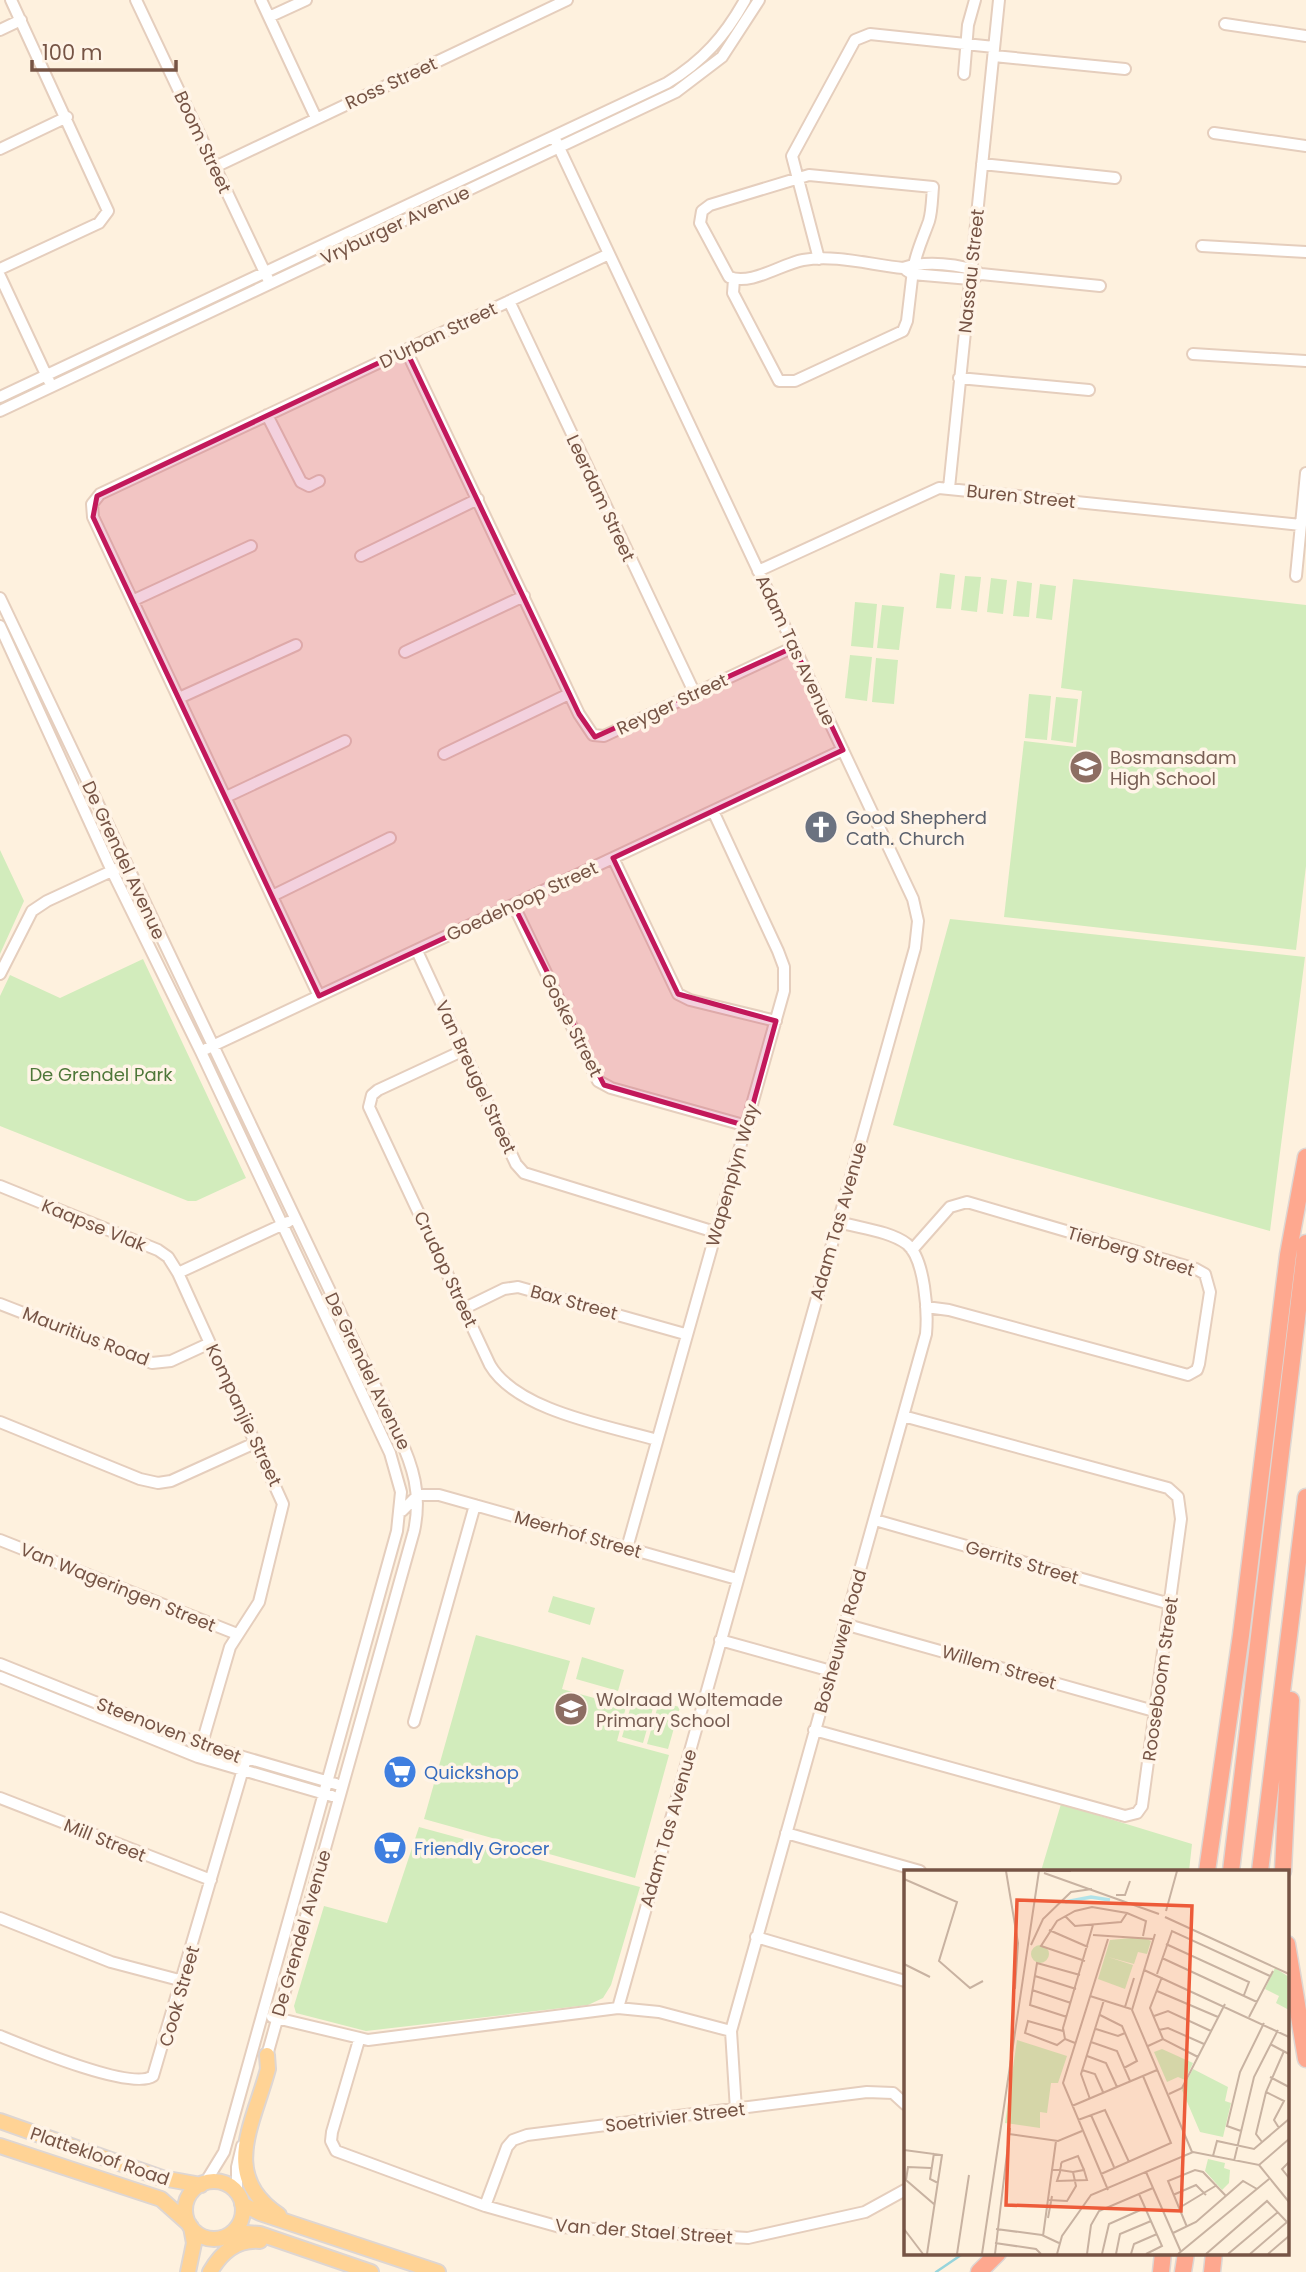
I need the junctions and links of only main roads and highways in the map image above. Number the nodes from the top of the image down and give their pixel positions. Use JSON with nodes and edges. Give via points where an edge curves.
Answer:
{"nodes":[{"id":1,"x":1306,"y":1157,"type":"edge"},
{"id":2,"x":1306,"y":1243,"type":"edge"},
{"id":3,"x":1306,"y":1497,"type":"edge"},
{"id":4,"x":1296,"y":1582,"type":"junction"},
{"id":5,"x":1207,"y":1870,"type":"edge"},
{"id":6,"x":1231,"y":1870,"type":"edge"},
{"id":7,"x":1260,"y":1870,"type":"edge"},
{"id":8,"x":1283,"y":1870,"type":"edge"},
{"id":9,"x":1288,"y":1950,"type":"edge"},
{"id":10,"x":267,"y":2055,"type":"road end"},
{"id":11,"x":1306,"y":2059,"type":"edge"},
{"id":12,"x":0,"y":2121,"type":"edge"},
{"id":13,"x":0,"y":2146,"type":"edge"},
{"id":14,"x":203,"y":2184,"type":"junction"},
{"id":15,"x":240,"y":2198,"type":"junction"},
{"id":16,"x":190,"y":2225,"type":"junction"},
{"id":17,"x":296,"y":2225,"type":"junction"},
{"id":18,"x":227,"y":2235,"type":"junction"},
{"id":19,"x":285,"y":2244,"type":"junction"},
{"id":20,"x":997,"y":2254,"type":"edge"},
{"id":21,"x":1163,"y":2254,"type":"edge"},
{"id":22,"x":1186,"y":2254,"type":"edge"},
{"id":23,"x":1214,"y":2254,"type":"edge"},
{"id":24,"x":188,"y":2272,"type":"edge"},
{"id":25,"x":205,"y":2272,"type":"edge"},
{"id":26,"x":210,"y":2272,"type":"edge"},
{"id":27,"x":371,"y":2272,"type":"edge"},
{"id":28,"x":438,"y":2272,"type":"edge"},
{"id":29,"x":979,"y":2272,"type":"edge"},
{"id":30,"x":1161,"y":2272,"type":"edge"},
{"id":31,"x":1183,"y":2272,"type":"edge"},
{"id":32,"x":1212,"y":2272,"type":"edge"}],
"edges":[{"from":1,"to":5,"type":"highway","via":[[1288,1255]]},
{"from":2,"to":6,"type":"highway"},
{"from":3,"to":4,"type":"highway"},
{"from":4,"to":7,"type":"highway"},
{"from":4,"to":8,"type":"highway"},
{"from":9,"to":11,"type":"highway"},
{"from":10,"to":17,"type":"main road","via":[[268,2069],[244,2169],[260,2200]]},
{"from":12,"to":14,"type":"main road","name":"Plattekloof Road","via":[[151,2175]]},
{"from":13,"to":16,"type":"main road","name":"Plattekloof Road","via":[[161,2199]]},
{"from":14,"to":15,"type":"main road","name":"Plattekloof Road","via":[[222,2183]]},
{"from":14,"to":16,"type":"main road","name":"Plattekloof Road","via":[[186,2202]]},
{"from":15,"to":17,"type":"main road","name":"Plattekloof Road"},
{"from":15,"to":18,"type":"main road","via":[[242,2217]]},
{"from":16,"to":18,"type":"main road","name":"Plattekloof Road","via":[[202,2237]]},
{"from":16,"to":24,"type":"main road","via":[[193,2247]]},
{"from":17,"to":28,"type":"main road","name":"Plattekloof Road"},
{"from":18,"to":19,"type":"main road","name":"Plattekloof Road","via":[[260,2234]]},
{"from":18,"to":25,"type":"main road"},
{"from":19,"to":26,"type":"main road","via":[[239,2243],[222,2255]]},
{"from":19,"to":27,"type":"main road","name":"Plattekloof Road"},
{"from":20,"to":29,"type":"highway"},
{"from":21,"to":30,"type":"highway"},
{"from":22,"to":31,"type":"highway"},
{"from":23,"to":32,"type":"highway"}]}
